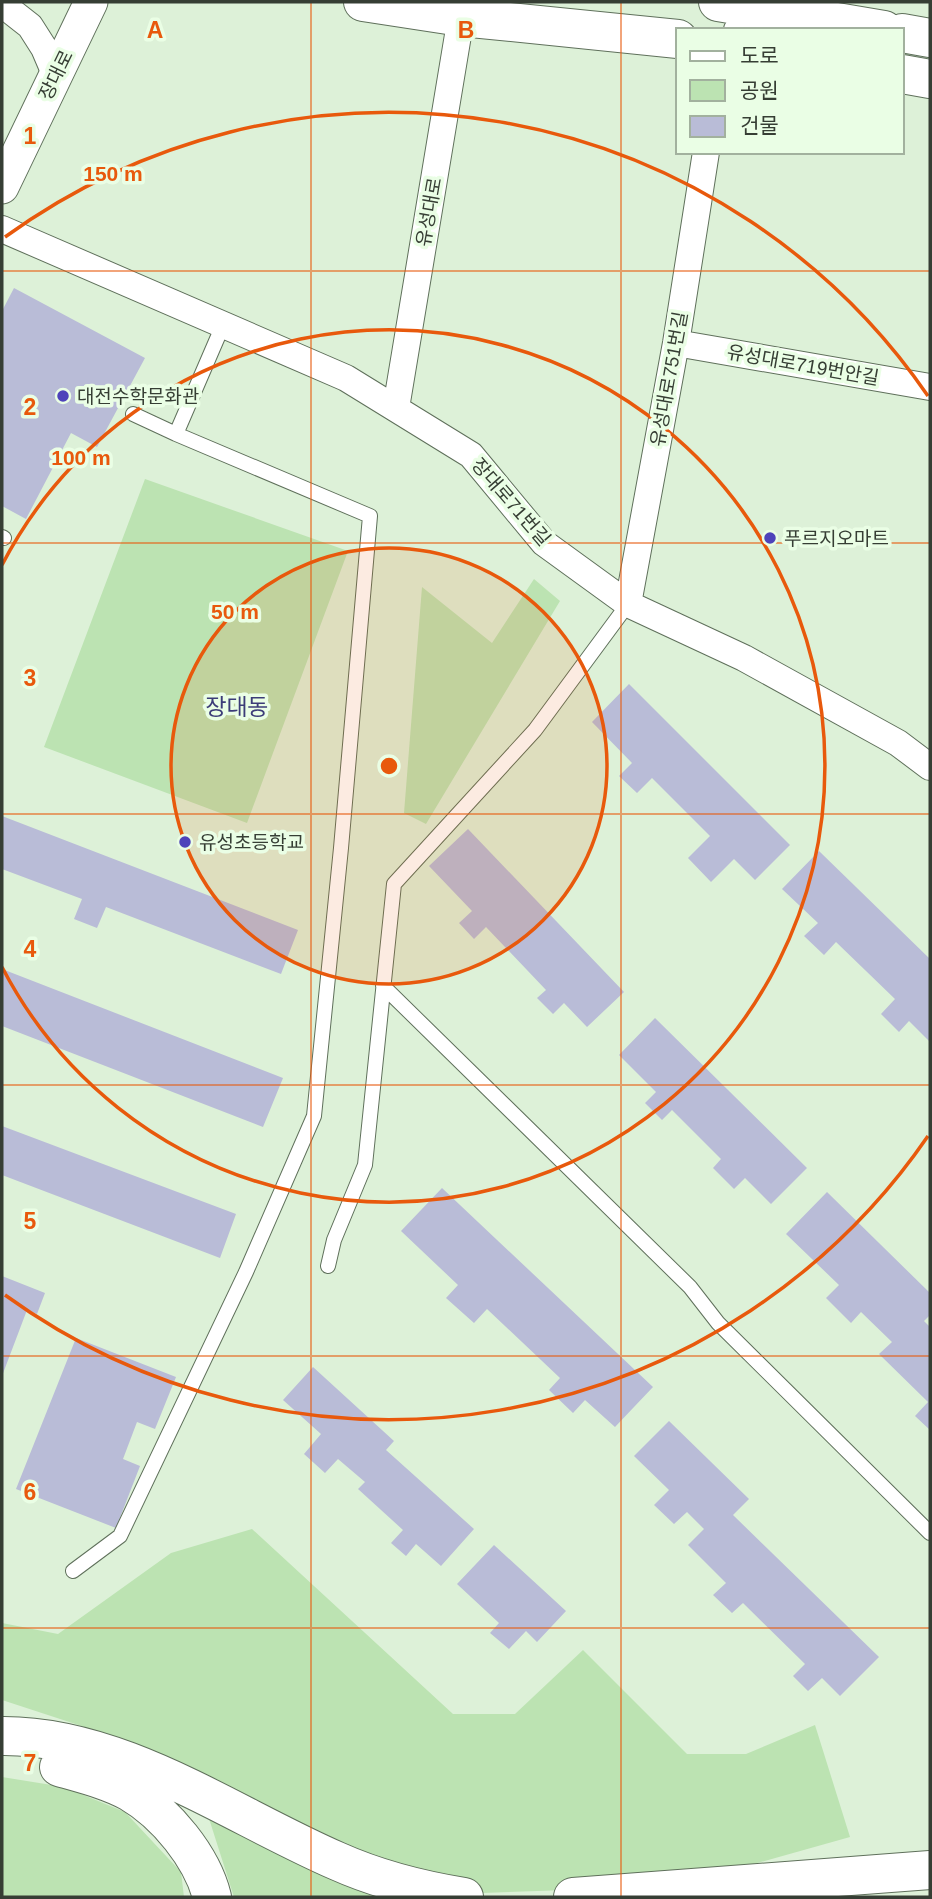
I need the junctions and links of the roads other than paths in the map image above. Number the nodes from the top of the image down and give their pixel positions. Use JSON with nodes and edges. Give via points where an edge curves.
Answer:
{"nodes":[{"id":1,"x":90,"y":2,"type":"edge"},
{"id":2,"x":363,"y":2,"type":"edge"},
{"id":3,"x":718,"y":2,"type":"edge"},
{"id":4,"x":2,"y":4,"type":"edge"},
{"id":5,"x":752,"y":13,"type":"edge"},
{"id":6,"x":461,"y":17,"type":"junction"},
{"id":7,"x":868,"y":28,"type":"edge"},
{"id":8,"x":904,"y":33,"type":"edge"},
{"id":9,"x":930,"y":38,"type":"edge"},
{"id":10,"x":676,"y":39,"type":"edge"},
{"id":11,"x":904,"y":74,"type":"edge"},
{"id":12,"x":56,"y":76,"type":"junction"},
{"id":13,"x":930,"y":79,"type":"edge"},
{"id":14,"x":706,"y":154,"type":"edge"},
{"id":15,"x":2,"y":187,"type":"edge"},
{"id":16,"x":2,"y":229,"type":"edge"},
{"id":17,"x":223,"y":324,"type":"junction"},
{"id":18,"x":676,"y":343,"type":"junction"},
{"id":19,"x":930,"y":387,"type":"edge"},
{"id":20,"x":396,"y":408,"type":"junction"},
{"id":21,"x":133,"y":414,"type":"dead end"},
{"id":22,"x":176,"y":434,"type":"junction"},
{"id":23,"x":628,"y":604,"type":"junction"},
{"id":24,"x":930,"y":767,"type":"edge"},
{"id":25,"x":383,"y":985,"type":"junction"},
{"id":26,"x":328,"y":1266,"type":"dead end"},
{"id":27,"x":930,"y":1533,"type":"edge"},
{"id":28,"x":73,"y":1571,"type":"dead end"},
{"id":29,"x":2,"y":1736,"type":"edge"},
{"id":30,"x":2,"y":1760,"type":"edge"},
{"id":31,"x":930,"y":1870,"type":"edge"},
{"id":32,"x":930,"y":1885,"type":"edge"},
{"id":33,"x":212,"y":1897,"type":"edge"},
{"id":34,"x":464,"y":1897,"type":"edge"},
{"id":35,"x":573,"y":1897,"type":"edge"},
{"id":36,"x":898,"y":1897,"type":"edge"}],
"edges":[{"from":1,"to":12,"type":"street","name":"장대로"},
{"from":2,"to":6,"type":"main road"},
{"from":3,"to":5,"type":"main road"},
{"from":4,"to":12,"type":"street","via":[[30,26]]},
{"from":5,"to":7,"type":"main road"},
{"from":6,"to":10,"type":"main road"},
{"from":6,"to":20,"type":"street","name":"유성대로"},
{"from":8,"to":9,"type":"main road"},
{"from":11,"to":13,"type":"main road"},
{"from":12,"to":15,"type":"street","name":"장대로"},
{"from":14,"to":18,"type":"street","name":"유성대로751번길"},
{"from":16,"to":17,"type":"street","name":"장대로71번길"},
{"from":17,"to":20,"type":"street","name":"장대로71번길","via":[[346,378]]},
{"from":17,"to":22,"type":"lane"},
{"from":18,"to":19,"type":"street","name":"유성대로719번안길"},
{"from":18,"to":23,"type":"street","name":"유성대로751번길"},
{"from":20,"to":23,"type":"street","name":"장대로71번길","via":[[471,455],[544,543]]},
{"from":21,"to":22,"type":"lane"},
{"from":22,"to":28,"type":"lane","via":[[370,516],[341,848],[314,1116],[246,1272],[120,1536]]},
{"from":23,"to":24,"type":"street","name":"장대로71번길","via":[[744,658],[898,743]]},
{"from":23,"to":25,"type":"lane","via":[[535,730],[394,884]]},
{"from":25,"to":26,"type":"lane","via":[[365,1165]]},
{"from":25,"to":27,"type":"lane","via":[[690,1287],[718,1323]]},
{"from":29,"to":34,"type":"main road","via":[[79,1746],[122,1758],[339,1862],[406,1885]]},
{"from":30,"to":33,"type":"main road","via":[[53,1766],[97,1777],[130,1792],[156,1811],[180,1838],[198,1863]]},
{"from":31,"to":35,"type":"main road"},
{"from":32,"to":36,"type":"main road"}]}
